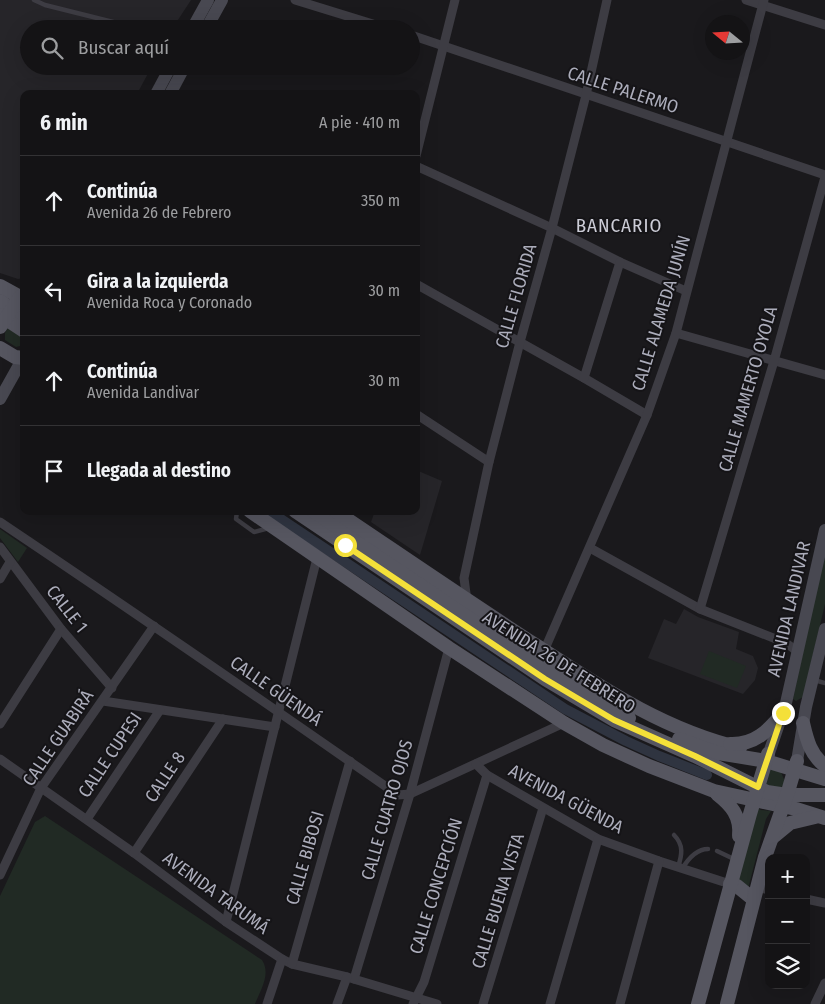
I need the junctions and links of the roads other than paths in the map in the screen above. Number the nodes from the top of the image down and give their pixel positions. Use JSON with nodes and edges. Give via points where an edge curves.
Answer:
{"nodes":[{"id":1,"x":34,"y":0,"type":"edge"},
{"id":2,"x":208,"y":0,"type":"edge"},
{"id":3,"x":222,"y":0,"type":"edge"},
{"id":4,"x":295,"y":0,"type":"edge"},
{"id":5,"x":455,"y":0,"type":"edge"},
{"id":6,"x":607,"y":0,"type":"edge"},
{"id":7,"x":746,"y":0,"type":"edge"},
{"id":8,"x":763,"y":3,"type":"edge"},
{"id":9,"x":105,"y":20,"type":"edge"},
{"id":10,"x":197,"y":20,"type":"edge"},
{"id":11,"x":211,"y":20,"type":"edge"},
{"id":12,"x":360,"y":20,"type":"edge"},
{"id":13,"x":825,"y":25,"type":"edge"},
{"id":14,"x":420,"y":39,"type":"edge"},
{"id":15,"x":445,"y":46,"type":"junction"},
{"id":16,"x":166,"y":75,"type":"edge"},
{"id":17,"x":180,"y":75,"type":"edge"},
{"id":18,"x":158,"y":90,"type":"edge"},
{"id":19,"x":172,"y":90,"type":"edge"},
{"id":20,"x":586,"y":95,"type":"junction"},
{"id":21,"x":420,"y":141,"type":"edge"},
{"id":22,"x":727,"y":141,"type":"junction"},
{"id":23,"x":420,"y":168,"type":"edge"},
{"id":24,"x":825,"y":176,"type":"edge"},
{"id":25,"x":552,"y":228,"type":"junction"},
{"id":26,"x":620,"y":262,"type":"junction"},
{"id":27,"x":0,"y":286,"type":"edge"},
{"id":28,"x":420,"y":286,"type":"edge"},
{"id":29,"x":686,"y":291,"type":"junction"},
{"id":30,"x":20,"y":295,"type":"edge"},
{"id":31,"x":20,"y":298,"type":"edge"},
{"id":32,"x":0,"y":301,"type":"edge"},
{"id":33,"x":20,"y":317,"type":"edge"},
{"id":34,"x":4,"y":318,"type":"edge"},
{"id":35,"x":20,"y":328,"type":"edge"},
{"id":36,"x":676,"y":333,"type":"junction"},
{"id":37,"x":520,"y":342,"type":"junction"},
{"id":38,"x":0,"y":348,"type":"edge"},
{"id":39,"x":20,"y":357,"type":"edge"},
{"id":40,"x":774,"y":361,"type":"junction"},
{"id":41,"x":20,"y":365,"type":"edge"},
{"id":42,"x":825,"y":375,"type":"edge"},
{"id":43,"x":584,"y":378,"type":"junction"},
{"id":44,"x":0,"y":398,"type":"edge"},
{"id":45,"x":647,"y":415,"type":"junction"},
{"id":46,"x":420,"y":417,"type":"edge"},
{"id":47,"x":490,"y":462,"type":"junction"},
{"id":48,"x":236,"y":515,"type":"edge"},
{"id":49,"x":256,"y":515,"type":"edge"},
{"id":50,"x":301,"y":515,"type":"edge"},
{"id":51,"x":319,"y":515,"type":"edge"},
{"id":52,"x":341,"y":515,"type":"edge"},
{"id":53,"x":0,"y":522,"type":"edge"},
{"id":54,"x":272,"y":527,"type":"junction"},
{"id":55,"x":825,"y":530,"type":"edge"},
{"id":56,"x":0,"y":547,"type":"edge"},
{"id":57,"x":590,"y":548,"type":"junction"},
{"id":58,"x":317,"y":558,"type":"junction"},
{"id":59,"x":10,"y":562,"type":"junction"},
{"id":60,"x":0,"y":579,"type":"edge"},
{"id":61,"x":467,"y":601,"type":"junction"},
{"id":62,"x":700,"y":609,"type":"junction"},
{"id":63,"x":154,"y":626,"type":"junction"},
{"id":64,"x":61,"y":629,"type":"junction"},
{"id":65,"x":825,"y":629,"type":"edge"},
{"id":66,"x":449,"y":648,"type":"junction"},
{"id":67,"x":544,"y":651,"type":"junction"},
{"id":68,"x":798,"y":652,"type":"junction"},
{"id":69,"x":819,"y":681,"type":"edge"},
{"id":70,"x":112,"y":688,"type":"junction"},
{"id":71,"x":103,"y":701,"type":"junction"},
{"id":72,"x":160,"y":710,"type":"junction"},
{"id":73,"x":783,"y":713,"type":"junction"},
{"id":74,"x":278,"y":714,"type":"junction"},
{"id":75,"x":223,"y":719,"type":"junction"},
{"id":76,"x":558,"y":719,"type":"junction"},
{"id":77,"x":803,"y":722,"type":"junction"},
{"id":78,"x":0,"y":724,"type":"edge"},
{"id":79,"x":275,"y":727,"type":"junction"},
{"id":80,"x":720,"y":743,"type":"junction"},
{"id":81,"x":767,"y":757,"type":"junction"},
{"id":82,"x":0,"y":759,"type":"edge"},
{"id":83,"x":350,"y":761,"type":"junction"},
{"id":84,"x":476,"y":764,"type":"junction"},
{"id":85,"x":796,"y":765,"type":"junction"},
{"id":86,"x":825,"y":766,"type":"edge"},
{"id":87,"x":825,"y":769,"type":"edge"},
{"id":88,"x":487,"y":775,"type":"junction"},
{"id":89,"x":825,"y":778,"type":"edge"},
{"id":90,"x":41,"y":788,"type":"junction"},
{"id":91,"x":714,"y":792,"type":"junction"},
{"id":92,"x":410,"y":794,"type":"junction"},
{"id":93,"x":756,"y":794,"type":"junction"},
{"id":94,"x":825,"y":795,"type":"edge"},
{"id":95,"x":785,"y":801,"type":"junction"},
{"id":96,"x":543,"y":808,"type":"junction"},
{"id":97,"x":822,"y":817,"type":"edge"},
{"id":98,"x":86,"y":819,"type":"junction"},
{"id":99,"x":674,"y":835,"type":"dead end"},
{"id":100,"x":598,"y":839,"type":"junction"},
{"id":101,"x":770,"y":839,"type":"junction"},
{"id":102,"x":708,"y":849,"type":"dead end"},
{"id":103,"x":717,"y":850,"type":"dead end"},
{"id":104,"x":134,"y":853,"type":"junction"},
{"id":105,"x":737,"y":859,"type":"junction"},
{"id":106,"x":659,"y":862,"type":"junction"},
{"id":107,"x":680,"y":868,"type":"junction"},
{"id":108,"x":0,"y":875,"type":"edge"},
{"id":109,"x":730,"y":884,"type":"junction"},
{"id":110,"x":760,"y":892,"type":"edge"},
{"id":111,"x":810,"y":900,"type":"edge"},
{"id":112,"x":825,"y":903,"type":"edge"},
{"id":113,"x":226,"y":922,"type":"junction"},
{"id":114,"x":282,"y":959,"type":"junction"},
{"id":115,"x":292,"y":964,"type":"junction"},
{"id":116,"x":351,"y":978,"type":"junction"},
{"id":117,"x":825,"y":983,"type":"edge"},
{"id":118,"x":414,"y":1001,"type":"edge"},
{"id":119,"x":267,"y":1004,"type":"edge"},
{"id":120,"x":338,"y":1004,"type":"edge"},
{"id":121,"x":437,"y":1004,"type":"edge"},
{"id":122,"x":483,"y":1004,"type":"edge"},
{"id":123,"x":550,"y":1004,"type":"edge"},
{"id":124,"x":620,"y":1004,"type":"edge"},
{"id":125,"x":698,"y":1004,"type":"edge"},
{"id":126,"x":727,"y":1004,"type":"edge"},
{"id":127,"x":814,"y":1004,"type":"edge"}],
"edges":[{"from":1,"to":9,"type":"lane"},
{"from":2,"to":10,"type":"main road"},
{"from":3,"to":11,"type":"main road"},
{"from":4,"to":12,"type":"street"},
{"from":5,"to":15,"type":"street"},
{"from":6,"to":20,"type":"street","name":"CALLE FLORIDA"},
{"from":7,"to":8,"type":"street"},
{"from":8,"to":13,"type":"street"},
{"from":8,"to":22,"type":"street","name":"CALLE ALAMEDA JUNÍN"},
{"from":14,"to":15,"type":"street","name":"CALLE PALERMO"},
{"from":15,"to":20,"type":"street","name":"CALLE PALERMO"},
{"from":15,"to":21,"type":"street"},
{"from":16,"to":18,"type":"main road"},
{"from":17,"to":19,"type":"main road"},
{"from":20,"to":22,"type":"street","name":"CALLE PALERMO"},
{"from":20,"to":25,"type":"street","name":"CALLE FLORIDA"},
{"from":22,"to":24,"type":"street","name":"CALLE PALERMO"},
{"from":22,"to":29,"type":"street","name":"CALLE ALAMEDA JUNÍN"},
{"from":23,"to":25,"type":"street"},
{"from":24,"to":40,"type":"street","name":"CALLE MAMERTO OYOLA"},
{"from":25,"to":26,"type":"street"},
{"from":25,"to":37,"type":"street","name":"CALLE FLORIDA"},
{"from":26,"to":29,"type":"street"},
{"from":26,"to":43,"type":"street"},
{"from":27,"to":30,"type":"main road"},
{"from":28,"to":37,"type":"street"},
{"from":29,"to":36,"type":"street","name":"CALLE ALAMEDA JUNÍN"},
{"from":31,"to":34,"type":"main road"},
{"from":32,"to":34,"type":"main road"},
{"from":33,"to":34,"type":"main road"},
{"from":34,"to":35,"type":"main road"},
{"from":36,"to":40,"type":"street"},
{"from":36,"to":45,"type":"street","name":"CALLE ALAMEDA JUNÍN"},
{"from":37,"to":43,"type":"street"},
{"from":37,"to":47,"type":"street","name":"CALLE FLORIDA"},
{"from":38,"to":39,"type":"main road","via":[[7,354]]},
{"from":40,"to":42,"type":"street"},
{"from":40,"to":62,"type":"street","name":"CALLE MAMERTO OYOLA"},
{"from":41,"to":44,"type":"main road"},
{"from":43,"to":45,"type":"street"},
{"from":45,"to":57,"type":"street","name":"CALLE ALAMEDA JUNÍN"},
{"from":46,"to":47,"type":"street"},
{"from":47,"to":61,"type":"street","name":"CALLE FLORIDA","via":[[464,578]]},
{"from":48,"to":54,"type":"lane","via":[[236,519],[254,532]]},
{"from":49,"to":54,"type":"main road","name":"AVENIDA 26 DE FEBRERO"},
{"from":50,"to":93,"type":"main road","name":"AVENIDA 26 DE FEBRERO","via":[[545,679],[635,730],[695,756]]},
{"from":51,"to":81,"type":"main road","name":"AVENIDA 26 DE FEBRERO","via":[[532,658],[628,717],[718,753]]},
{"from":52,"to":61,"type":"main road","name":"AVENIDA 26 DE FEBRERO"},
{"from":53,"to":63,"type":"street","name":"CALLE GÜENDÁ"},
{"from":54,"to":58,"type":"main road","name":"AVENIDA 26 DE FEBRERO"},
{"from":55,"to":68,"type":"main road","name":"AVENIDA LANDIVAR"},
{"from":56,"to":59,"type":"street","name":"CALLE 1"},
{"from":57,"to":62,"type":"street"},
{"from":57,"to":67,"type":"street","name":"CALLE ALAMEDA JUNÍN"},
{"from":58,"to":66,"type":"main road","name":"AVENIDA 26 DE FEBRERO"},
{"from":58,"to":74,"type":"street"},
{"from":59,"to":60,"type":"street"},
{"from":59,"to":64,"type":"street","name":"CALLE 1"},
{"from":61,"to":67,"type":"main road","name":"AVENIDA 26 DE FEBRERO"},
{"from":62,"to":68,"type":"street","via":[[786,643]]},
{"from":63,"to":70,"type":"street","name":"CALLE GUABIRÁ"},
{"from":63,"to":74,"type":"street","name":"CALLE GÜENDÁ"},
{"from":64,"to":70,"type":"street","name":"CALLE 1"},
{"from":64,"to":78,"type":"street"},
{"from":65,"to":69,"type":"main road"},
{"from":66,"to":76,"type":"main road","name":"AVENIDA 26 DE FEBRERO"},
{"from":66,"to":92,"type":"street","name":"CALLE CUATRO OJOS"},
{"from":67,"to":80,"type":"main road","name":"AVENIDA 26 DE FEBRERO","via":[[632,707],[696,736]]},
{"from":68,"to":73,"type":"main road","name":"AVENIDA LANDIVAR"},
{"from":69,"to":77,"type":"main road"},
{"from":70,"to":71,"type":"street","name":"CALLE GUABIRÁ"},
{"from":71,"to":72,"type":"street"},
{"from":71,"to":90,"type":"street","name":"CALLE GUABIRÁ"},
{"from":72,"to":75,"type":"street"},
{"from":72,"to":98,"type":"street","name":"CALLE CUPESI"},
{"from":73,"to":80,"type":"main road","via":[[770,729],[754,740]]},
{"from":73,"to":81,"type":"main road","name":"AVENIDA LANDIVAR"},
{"from":74,"to":79,"type":"street"},
{"from":74,"to":83,"type":"street","name":"CALLE GÜENDÁ"},
{"from":75,"to":79,"type":"street"},
{"from":75,"to":104,"type":"street","name":"CALLE 8"},
{"from":76,"to":84,"type":"street","via":[[547,730]]},
{"from":76,"to":91,"type":"main road","name":"AVENIDA 26 DE FEBRERO","via":[[603,745]]},
{"from":77,"to":85,"type":"main road"},
{"from":77,"to":86,"type":"main road","via":[[812,754]]},
{"from":79,"to":113,"type":"street"},
{"from":80,"to":81,"type":"main road","name":"AVENIDA 26 DE FEBRERO"},
{"from":81,"to":85,"type":"main road","name":"AVENIDA 26 DE FEBRERO"},
{"from":81,"to":93,"type":"main road"},
{"from":82,"to":90,"type":"street","name":"AVENIDA TARUMÁ"},
{"from":83,"to":92,"type":"street","name":"CALLE GÜENDÁ","via":[[398,795]]},
{"from":83,"to":115,"type":"street","name":"CALLE BIBOSI"},
{"from":84,"to":88,"type":"street","name":"AVENIDA GÜENDA"},
{"from":84,"to":92,"type":"street"},
{"from":85,"to":87,"type":"main road","name":"AVENIDA 26 DE FEBRERO"},
{"from":85,"to":89,"type":"main road","name":"AVENIDA 26 DE FEBRERO"},
{"from":85,"to":95,"type":"main road"},
{"from":88,"to":96,"type":"street","name":"AVENIDA GÜENDA"},
{"from":88,"to":118,"type":"street","name":"CALLE CONCEPCIÓN","via":[[424,982]]},
{"from":90,"to":98,"type":"street","name":"AVENIDA TARUMÁ"},
{"from":90,"to":108,"type":"street","name":"CALLE GUABIRÁ"},
{"from":91,"to":93,"type":"main road","name":"AVENIDA 26 DE FEBRERO"},
{"from":91,"to":105,"type":"main road","via":[[734,809],[738,818]]},
{"from":92,"to":116,"type":"street","name":"CALLE CUATRO OJOS"},
{"from":93,"to":95,"type":"main road","name":"AVENIDA 26 DE FEBRERO"},
{"from":93,"to":105,"type":"main road"},
{"from":94,"to":95,"type":"main road","name":"AVENIDA 26 DE FEBRERO"},
{"from":95,"to":97,"type":"main road","name":"AVENIDA 26 DE FEBRERO"},
{"from":95,"to":101,"type":"main road"},
{"from":96,"to":100,"type":"street","name":"AVENIDA GÜENDA"},
{"from":96,"to":122,"type":"street","name":"CALLE BUENA VISTA"},
{"from":97,"to":101,"type":"main road","via":[[790,823]]},
{"from":98,"to":104,"type":"street","name":"AVENIDA TARUMÁ"},
{"from":99,"to":107,"type":"lane","via":[[681,846]]},
{"from":100,"to":106,"type":"street","name":"AVENIDA GÜENDA"},
{"from":100,"to":123,"type":"street"},
{"from":101,"to":110,"type":"main road"},
{"from":102,"to":107,"type":"lane","via":[[697,852]]},
{"from":103,"to":105,"type":"lane"},
{"from":104,"to":113,"type":"street","name":"AVENIDA TARUMÁ"},
{"from":105,"to":109,"type":"main road"},
{"from":106,"to":107,"type":"street","name":"AVENIDA GÜENDA"},
{"from":106,"to":124,"type":"street"},
{"from":107,"to":109,"type":"street","name":"AVENIDA GÜENDA"},
{"from":109,"to":110,"type":"main road"},
{"from":109,"to":125,"type":"main road"},
{"from":110,"to":126,"type":"main road"},
{"from":111,"to":112,"type":"street"},
{"from":113,"to":114,"type":"street","name":"AVENIDA TARUMÁ"},
{"from":114,"to":115,"type":"street","name":"AVENIDA TARUMÁ"},
{"from":114,"to":119,"type":"street"},
{"from":115,"to":116,"type":"street","name":"AVENIDA TARUMÁ"},
{"from":116,"to":118,"type":"street","name":"AVENIDA TARUMÁ"},
{"from":116,"to":120,"type":"street","name":"CALLE CUATRO OJOS"},
{"from":117,"to":127,"type":"street"},
{"from":118,"to":121,"type":"street","name":"AVENIDA TARUMÁ"}]}
